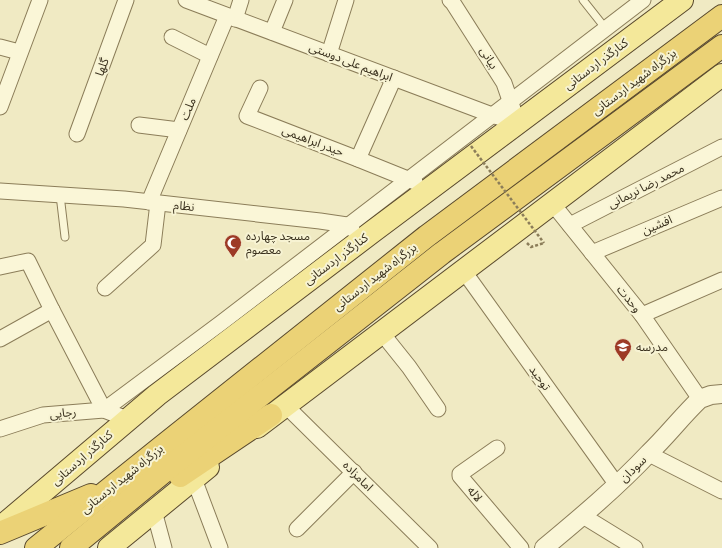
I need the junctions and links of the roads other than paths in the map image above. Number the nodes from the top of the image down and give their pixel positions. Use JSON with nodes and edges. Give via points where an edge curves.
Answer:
{"nodes":[{"id":1,"x":40,"y":0,"type":"edge"},
{"id":2,"x":126,"y":0,"type":"edge"},
{"id":3,"x":186,"y":0,"type":"edge"},
{"id":4,"x":241,"y":0,"type":"edge"},
{"id":5,"x":285,"y":0,"type":"edge"},
{"id":6,"x":346,"y":0,"type":"edge"},
{"id":7,"x":450,"y":0,"type":"edge"},
{"id":8,"x":583,"y":0,"type":"edge"},
{"id":9,"x":643,"y":0,"type":"edge"},
{"id":10,"x":682,"y":0,"type":"edge"},
{"id":11,"x":722,"y":16,"type":"edge"},
{"id":12,"x":231,"y":17,"type":"junction"},
{"id":13,"x":606,"y":29,"type":"junction"},
{"id":14,"x":272,"y":32,"type":"junction"},
{"id":15,"x":172,"y":37,"type":"dead end"},
{"id":16,"x":623,"y":44,"type":"junction"},
{"id":17,"x":722,"y":46,"type":"edge"},
{"id":18,"x":0,"y":47,"type":"edge"},
{"id":19,"x":19,"y":52,"type":"junction"},
{"id":20,"x":330,"y":54,"type":"junction"},
{"id":21,"x":210,"y":56,"type":"junction"},
{"id":22,"x":722,"y":75,"type":"edge"},
{"id":23,"x":394,"y":78,"type":"junction"},
{"id":24,"x":260,"y":88,"type":"dead end"},
{"id":25,"x":510,"y":101,"type":"junction"},
{"id":26,"x":0,"y":107,"type":"edge"},
{"id":27,"x":492,"y":115,"type":"junction"},
{"id":28,"x":518,"y":123,"type":"junction"},
{"id":29,"x":139,"y":125,"type":"dead end"},
{"id":30,"x":179,"y":130,"type":"junction"},
{"id":31,"x":77,"y":134,"type":"dead end"},
{"id":32,"x":722,"y":147,"type":"edge"},
{"id":33,"x":358,"y":158,"type":"junction"},
{"id":34,"x":407,"y":180,"type":"junction"},
{"id":35,"x":430,"y":188,"type":"junction"},
{"id":36,"x":0,"y":191,"type":"edge"},
{"id":37,"x":525,"y":192,"type":"junction"},
{"id":38,"x":60,"y":195,"type":"junction"},
{"id":39,"x":722,"y":198,"type":"edge"},
{"id":40,"x":153,"y":203,"type":"junction"},
{"id":41,"x":552,"y":203,"type":"junction"},
{"id":42,"x":570,"y":225,"type":"junction"},
{"id":43,"x":355,"y":232,"type":"junction"},
{"id":44,"x":65,"y":237,"type":"dead end"},
{"id":45,"x":592,"y":253,"type":"junction"},
{"id":46,"x":0,"y":267,"type":"edge"},
{"id":47,"x":463,"y":270,"type":"junction"},
{"id":48,"x":722,"y":280,"type":"edge"},
{"id":49,"x":105,"y":288,"type":"dead end"},
{"id":50,"x":52,"y":310,"type":"junction"},
{"id":51,"x":642,"y":315,"type":"junction"},
{"id":52,"x":229,"y":328,"type":"junction"},
{"id":53,"x":381,"y":332,"type":"junction"},
{"id":54,"x":0,"y":339,"type":"edge"},
{"id":55,"x":722,"y":394,"type":"edge"},
{"id":56,"x":700,"y":400,"type":"junction"},
{"id":57,"x":438,"y":409,"type":"dead end"},
{"id":58,"x":104,"y":410,"type":"junction"},
{"id":59,"x":278,"y":410,"type":"junction"},
{"id":60,"x":127,"y":419,"type":"junction"},
{"id":61,"x":0,"y":428,"type":"edge"},
{"id":62,"x":497,"y":448,"type":"dead end"},
{"id":63,"x":649,"y":454,"type":"junction"},
{"id":64,"x":354,"y":472,"type":"junction"},
{"id":65,"x":194,"y":479,"type":"junction"},
{"id":66,"x":114,"y":485,"type":"junction"},
{"id":67,"x":617,"y":485,"type":"junction"},
{"id":68,"x":722,"y":491,"type":"edge"},
{"id":69,"x":154,"y":511,"type":"junction"},
{"id":70,"x":582,"y":516,"type":"junction"},
{"id":71,"x":0,"y":528,"type":"edge"},
{"id":72,"x":297,"y":529,"type":"dead end"},
{"id":73,"x":0,"y":534,"type":"edge"},
{"id":74,"x":36,"y":548,"type":"edge"},
{"id":75,"x":72,"y":548,"type":"edge"},
{"id":76,"x":109,"y":548,"type":"edge"},
{"id":77,"x":164,"y":548,"type":"edge"},
{"id":78,"x":220,"y":548,"type":"edge"},
{"id":79,"x":430,"y":548,"type":"edge"},
{"id":80,"x":521,"y":548,"type":"edge"},
{"id":81,"x":544,"y":548,"type":"edge"},
{"id":82,"x":635,"y":548,"type":"edge"}],
"edges":[{"from":1,"to":19,"type":"street"},
{"from":2,"to":31,"type":"street","name":"گلها"},
{"from":3,"to":12,"type":"street","name":"ابراهیم علی دوستی"},
{"from":4,"to":12,"type":"street","name":"ملت"},
{"from":5,"to":14,"type":"street"},
{"from":6,"to":20,"type":"street"},
{"from":7,"to":25,"type":"street","name":"بیانی","via":[[504,83]]},
{"from":8,"to":13,"type":"lane"},
{"from":9,"to":13,"type":"street"},
{"from":10,"to":16,"type":"main road","name":"کنارگذر اردستانی"},
{"from":11,"to":66,"type":"highway","name":"بزرگراه شهید اردستانی","via":[[428,236]]},
{"from":12,"to":14,"type":"street","name":"ابراهیم علی دوستی"},
{"from":12,"to":21,"type":"street","name":"ملت"},
{"from":13,"to":16,"type":"street"},
{"from":13,"to":25,"type":"street"},
{"from":14,"to":20,"type":"street","name":"ابراهیم علی دوستی"},
{"from":15,"to":21,"type":"street"},
{"from":16,"to":28,"type":"main road","name":"کنارگذر اردستانی"},
{"from":17,"to":37,"type":"highway","name":"بزرگراه شهید اردستانی"},
{"from":18,"to":19,"type":"street"},
{"from":19,"to":26,"type":"street"},
{"from":20,"to":23,"type":"street","name":"ابراهیم علی دوستی"},
{"from":21,"to":30,"type":"street","name":"ملت"},
{"from":22,"to":41,"type":"main road"},
{"from":23,"to":27,"type":"street","name":"ابراهیم علی دوستی"},
{"from":23,"to":33,"type":"street"},
{"from":24,"to":33,"type":"street","name":"حیدر ابراهیمی","via":[[247,116]]},
{"from":25,"to":27,"type":"street"},
{"from":25,"to":28,"type":"street","name":"بیانی"},
{"from":27,"to":28,"type":"street","name":"ابراهیم علی دوستی"},
{"from":27,"to":34,"type":"street"},
{"from":28,"to":35,"type":"main road","name":"کنارگذر اردستانی"},
{"from":29,"to":30,"type":"street"},
{"from":30,"to":40,"type":"street","name":"ملت"},
{"from":32,"to":42,"type":"street","name":"محمد رضا نریمانی"},
{"from":33,"to":34,"type":"street","name":"حیدر ابراهیمی"},
{"from":34,"to":35,"type":"street","name":"حیدر ابراهیمی"},
{"from":34,"to":43,"type":"street"},
{"from":35,"to":43,"type":"main road","name":"کنارگذر اردستانی"},
{"from":36,"to":38,"type":"street","name":"نظام"},
{"from":37,"to":53,"type":"main road","via":[[393,310]]},
{"from":37,"to":75,"type":"highway","name":"بزرگراه شهید اردستانی","via":[[172,465]]},
{"from":38,"to":40,"type":"street","name":"نظام"},
{"from":38,"to":44,"type":"lane"},
{"from":39,"to":45,"type":"street","name":"افشین"},
{"from":40,"to":43,"type":"street","name":"نظام","via":[[320,221]]},
{"from":40,"to":49,"type":"street","name":"ملت","via":[[153,245]]},
{"from":41,"to":42,"type":"street","name":"وحدت"},
{"from":41,"to":47,"type":"main road"},
{"from":42,"to":45,"type":"street","name":"وحدت"},
{"from":43,"to":52,"type":"main road","name":"کنارگذر اردستانی"},
{"from":45,"to":51,"type":"street","name":"وحدت"},
{"from":46,"to":50,"type":"street","via":[[28,261]]},
{"from":47,"to":53,"type":"main road"},
{"from":47,"to":67,"type":"street","name":"توحید"},
{"from":48,"to":51,"type":"street"},
{"from":50,"to":54,"type":"street"},
{"from":50,"to":58,"type":"street"},
{"from":51,"to":56,"type":"street","name":"وحدت"},
{"from":52,"to":58,"type":"street"},
{"from":52,"to":60,"type":"main road","name":"کنارگذر اردستانی"},
{"from":53,"to":57,"type":"street"},
{"from":53,"to":59,"type":"main road"},
{"from":55,"to":56,"type":"street","name":"سودان"},
{"from":56,"to":63,"type":"street","name":"سودان"},
{"from":58,"to":60,"type":"street","name":"رجایی"},
{"from":58,"to":61,"type":"street","name":"رجایی","via":[[43,415]]},
{"from":59,"to":64,"type":"street","name":"امامزاده"},
{"from":59,"to":65,"type":"main road"},
{"from":59,"to":75,"type":"highway"},
{"from":60,"to":71,"type":"main road","name":"کنارگذر اردستانی"},
{"from":62,"to":80,"type":"street","name":"لاله","via":[[460,476]]},
{"from":63,"to":67,"type":"street","name":"سودان"},
{"from":63,"to":68,"type":"street"},
{"from":64,"to":72,"type":"street"},
{"from":64,"to":79,"type":"street","name":"امامزاده"},
{"from":65,"to":69,"type":"main road"},
{"from":65,"to":78,"type":"street"},
{"from":66,"to":73,"type":"highway"},
{"from":66,"to":74,"type":"highway","name":"بزرگراه شهید اردستانی"},
{"from":67,"to":70,"type":"street","name":"سودان"},
{"from":69,"to":76,"type":"main road"},
{"from":69,"to":77,"type":"street"},
{"from":70,"to":81,"type":"street","name":"سودان"},
{"from":70,"to":82,"type":"street"}]}
